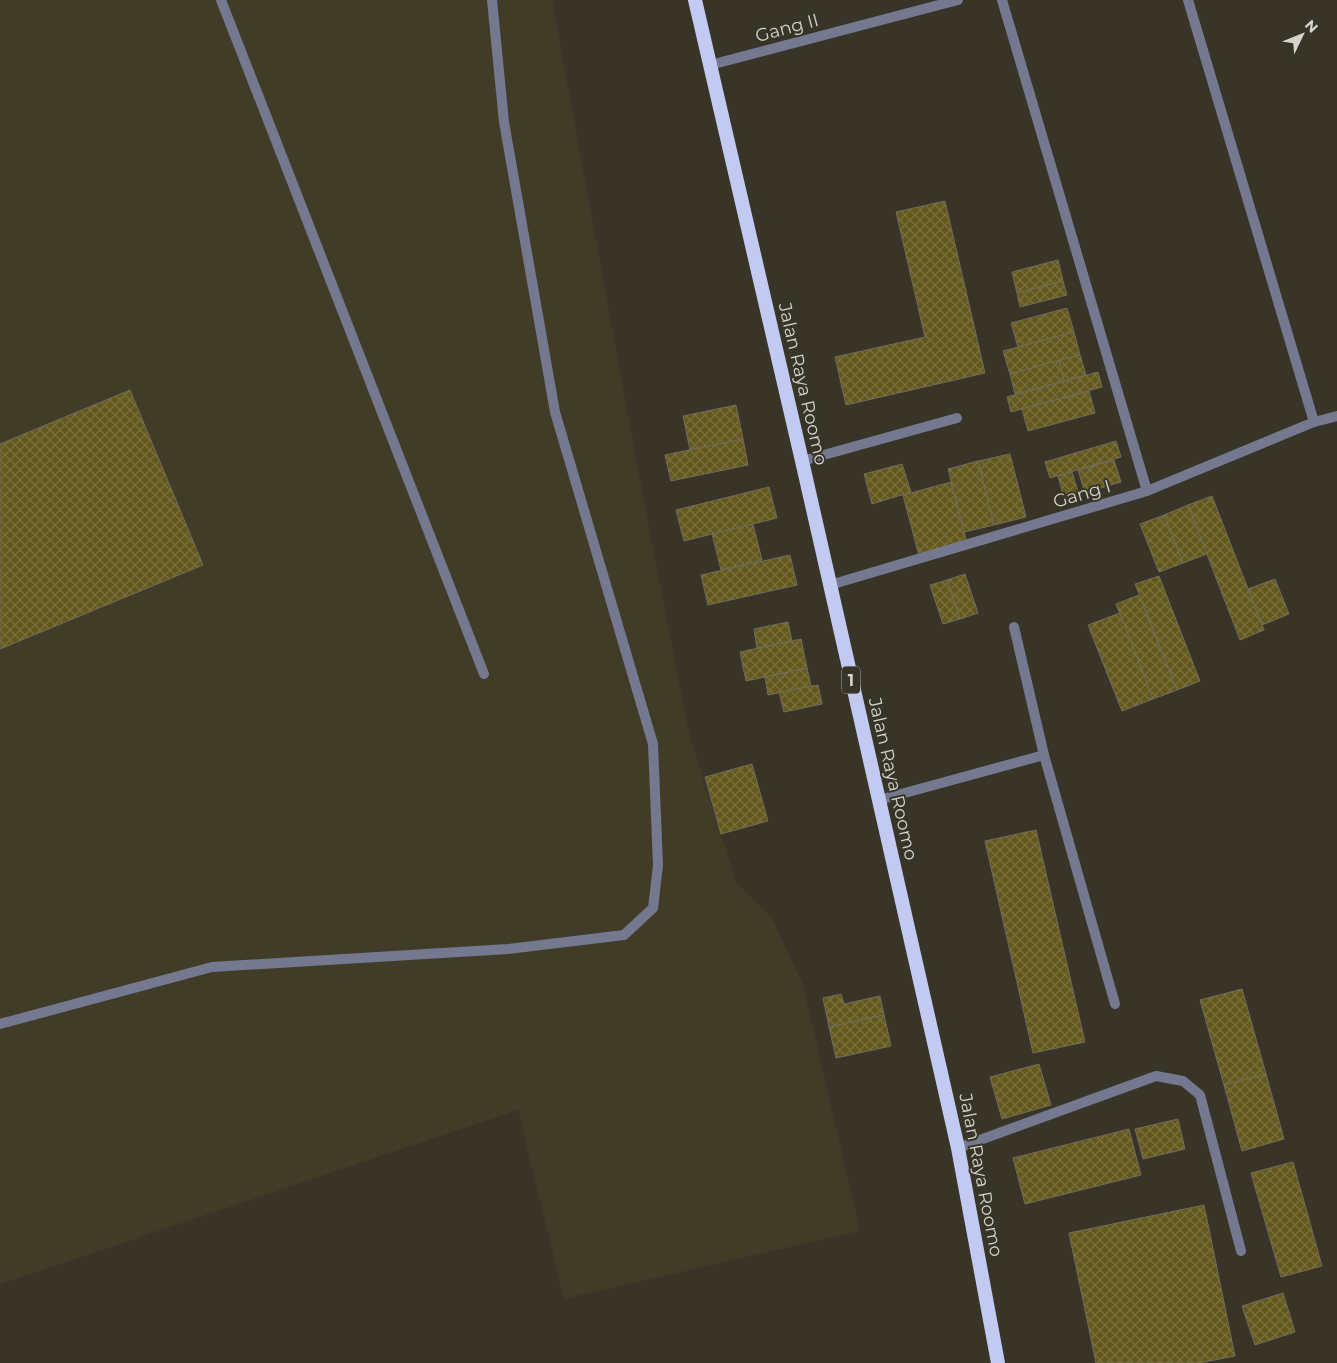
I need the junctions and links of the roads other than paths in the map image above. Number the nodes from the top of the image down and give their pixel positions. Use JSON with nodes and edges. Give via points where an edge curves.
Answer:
{"nodes":[{"id":1,"x":221,"y":0,"type":"edge"},
{"id":2,"x":492,"y":0,"type":"edge"},
{"id":3,"x":695,"y":0,"type":"edge"},
{"id":4,"x":958,"y":0,"type":"edge"},
{"id":5,"x":1002,"y":0,"type":"edge"},
{"id":6,"x":1188,"y":0,"type":"edge"},
{"id":7,"x":710,"y":65,"type":"junction"},
{"id":8,"x":1337,"y":416,"type":"edge"},
{"id":9,"x":956,"y":418,"type":"dead end"},
{"id":10,"x":1314,"y":422,"type":"junction"},
{"id":11,"x":802,"y":461,"type":"junction"},
{"id":12,"x":1147,"y":491,"type":"junction"},
{"id":13,"x":830,"y":585,"type":"junction"},
{"id":14,"x":1014,"y":626,"type":"dead end"},
{"id":15,"x":484,"y":674,"type":"dead end"},
{"id":16,"x":1044,"y":755,"type":"junction"},
{"id":17,"x":879,"y":800,"type":"junction"},
{"id":18,"x":1115,"y":1004,"type":"dead end"},
{"id":19,"x":0,"y":1024,"type":"edge"},
{"id":20,"x":958,"y":1148,"type":"junction"},
{"id":21,"x":1241,"y":1251,"type":"dead end"},
{"id":22,"x":998,"y":1363,"type":"edge"}],
"edges":[{"from":1,"to":15,"type":"street"},
{"from":2,"to":19,"type":"street","via":[[504,122],[555,412],[653,744],[658,866],[653,908],[624,935],[508,949],[212,967]]},
{"from":3,"to":7,"type":"highway","name":"Jalan Raya Roomo","number":"1"},
{"from":4,"to":7,"type":"street","name":"Gang II"},
{"from":5,"to":12,"type":"street"},
{"from":6,"to":10,"type":"street"},
{"from":7,"to":11,"type":"highway","name":"Jalan Raya Roomo","number":"1"},
{"from":8,"to":10,"type":"street","name":"Gang I"},
{"from":9,"to":11,"type":"street"},
{"from":10,"to":12,"type":"street","name":"Gang I"},
{"from":11,"to":13,"type":"highway","name":"Jalan Raya Roomo","number":"1"},
{"from":12,"to":13,"type":"street","name":"Gang I"},
{"from":13,"to":17,"type":"highway","name":"Jalan Raya Roomo","number":"1"},
{"from":14,"to":16,"type":"street"},
{"from":16,"to":17,"type":"street"},
{"from":16,"to":18,"type":"street"},
{"from":17,"to":20,"type":"highway","name":"Jalan Raya Roomo","number":"1"},
{"from":20,"to":21,"type":"street","via":[[1156,1076],[1183,1081],[1200,1095]]},
{"from":20,"to":22,"type":"highway","name":"Jalan Raya Roomo","number":"1"}]}
